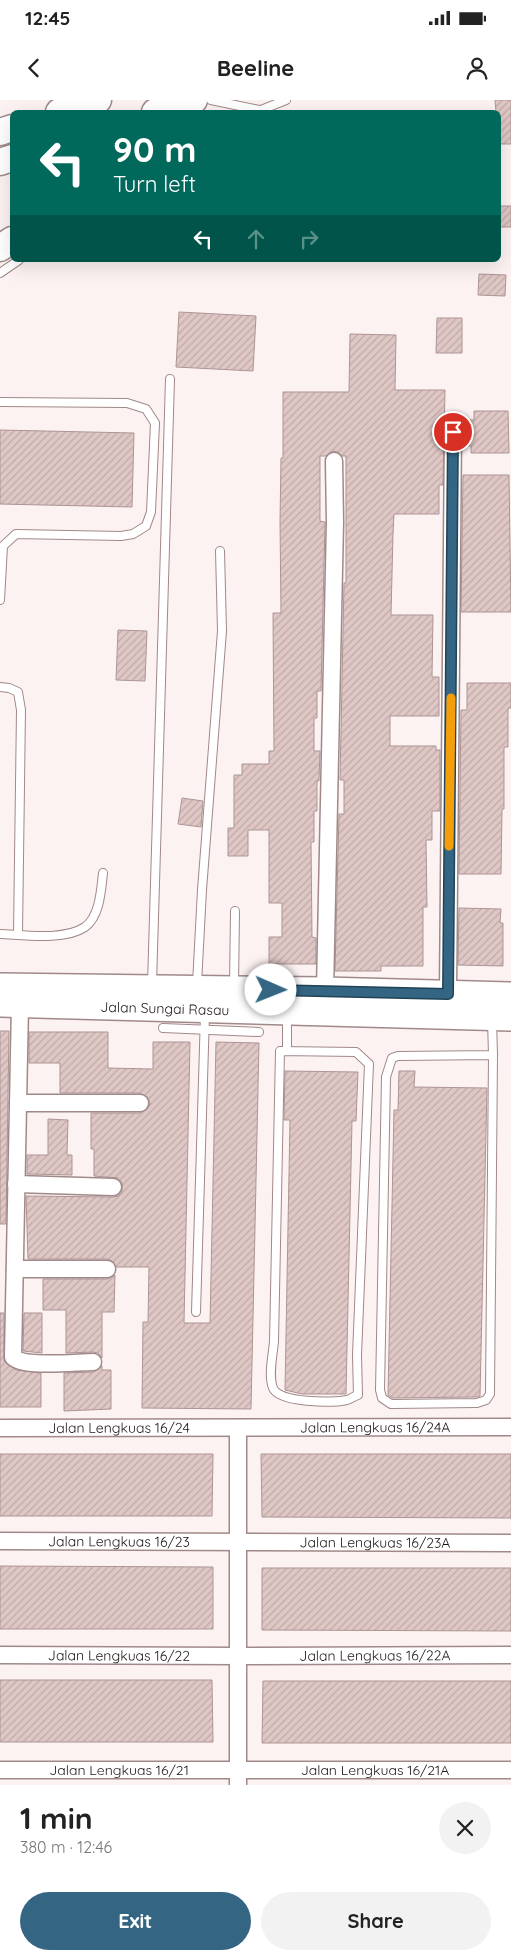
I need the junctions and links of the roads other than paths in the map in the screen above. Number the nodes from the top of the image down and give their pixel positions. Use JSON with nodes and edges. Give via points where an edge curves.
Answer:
{"nodes":[{"id":1,"x":98,"y":100,"type":"edge"},
{"id":2,"x":194,"y":100,"type":"edge"},
{"id":3,"x":199,"y":100,"type":"edge"},
{"id":4,"x":211,"y":100,"type":"edge"},
{"id":5,"x":286,"y":100,"type":"edge"},
{"id":6,"x":66,"y":110,"type":"edge"},
{"id":7,"x":162,"y":110,"type":"edge"},
{"id":8,"x":187,"y":110,"type":"edge"},
{"id":9,"x":253,"y":110,"type":"edge"},
{"id":10,"x":260,"y":110,"type":"edge"},
{"id":11,"x":17,"y":262,"type":"edge"},
{"id":12,"x":0,"y":273,"type":"edge"},
{"id":13,"x":170,"y":379,"type":"dead end"},
{"id":14,"x":0,"y":402,"type":"edge"},
{"id":15,"x":453,"y":432,"type":"dead end"},
{"id":16,"x":334,"y":461,"type":"dead end"},
{"id":17,"x":220,"y":552,"type":"dead end"},
{"id":18,"x":0,"y":600,"type":"edge"},
{"id":19,"x":0,"y":687,"type":"edge"},
{"id":20,"x":103,"y":873,"type":"dead end"},
{"id":21,"x":235,"y":911,"type":"dead end"},
{"id":22,"x":0,"y":934,"type":"edge"},
{"id":23,"x":18,"y":934,"type":"junction"},
{"id":24,"x":0,"y":986,"type":"edge"},
{"id":25,"x":152,"y":988,"type":"junction"},
{"id":26,"x":234,"y":989,"type":"junction"},
{"id":27,"x":325,"y":990,"type":"junction"},
{"id":28,"x":448,"y":994,"type":"junction"},
{"id":29,"x":511,"y":995,"type":"edge"},
{"id":30,"x":10,"y":1004,"type":"edge"},
{"id":31,"x":202,"y":1009,"type":"junction"},
{"id":32,"x":287,"y":1012,"type":"junction"},
{"id":33,"x":501,"y":1018,"type":"edge"},
{"id":34,"x":163,"y":1028,"type":"dead end"},
{"id":35,"x":258,"y":1032,"type":"dead end"},
{"id":36,"x":287,"y":1051,"type":"junction"},
{"id":37,"x":493,"y":1055,"type":"junction"},
{"id":38,"x":18,"y":1103,"type":"junction"},
{"id":39,"x":140,"y":1104,"type":"dead end"},
{"id":40,"x":16,"y":1184,"type":"junction"},
{"id":41,"x":113,"y":1186,"type":"dead end"},
{"id":42,"x":15,"y":1269,"type":"junction"},
{"id":43,"x":107,"y":1269,"type":"dead end"},
{"id":44,"x":196,"y":1312,"type":"dead end"},
{"id":45,"x":92,"y":1362,"type":"dead end"},
{"id":46,"x":511,"y":1427,"type":"edge"},
{"id":47,"x":0,"y":1428,"type":"edge"},
{"id":48,"x":238,"y":1428,"type":"junction"},
{"id":49,"x":0,"y":1541,"type":"edge"},
{"id":50,"x":238,"y":1542,"type":"junction"},
{"id":51,"x":511,"y":1543,"type":"edge"},
{"id":52,"x":0,"y":1654,"type":"edge"},
{"id":53,"x":511,"y":1655,"type":"edge"},
{"id":54,"x":238,"y":1656,"type":"junction"},
{"id":55,"x":0,"y":1770,"type":"edge"},
{"id":56,"x":511,"y":1770,"type":"edge"},
{"id":57,"x":238,"y":1777,"type":"edge"}],
"edges":[{"from":1,"to":6,"type":"highway"},
{"from":2,"to":7,"type":"highway"},
{"from":3,"to":8,"type":"highway"},
{"from":4,"to":9,"type":"lane"},
{"from":5,"to":10,"type":"lane"},
{"from":11,"to":12,"type":"lane"},
{"from":13,"to":25,"type":"lane"},
{"from":14,"to":18,"type":"lane","via":[[127,403],[146,409],[155,423],[151,512],[146,526],[133,534],[121,536],[16,534],[3,546]]},
{"from":15,"to":28,"type":"street"},
{"from":16,"to":27,"type":"street"},
{"from":17,"to":31,"type":"lane","via":[[222,631],[202,890]]},
{"from":19,"to":23,"type":"lane","via":[[18,692],[20,710]]},
{"from":20,"to":23,"type":"lane","via":[[100,898],[85,927],[65,934]]},
{"from":21,"to":26,"type":"lane"},
{"from":22,"to":23,"type":"lane"},
{"from":24,"to":25,"type":"main road","name":"Jalan Sungai Rasau"},
{"from":25,"to":31,"type":"main road","name":"Jalan Sungai Rasau"},
{"from":26,"to":27,"type":"main road","name":"Jalan Sungai Rasau"},
{"from":26,"to":31,"type":"main road","name":"Jalan Sungai Rasau"},
{"from":27,"to":28,"type":"main road","name":"Jalan Sungai Rasau"},
{"from":28,"to":29,"type":"main road","name":"Jalan Sungai Rasau"},
{"from":30,"to":31,"type":"main road","name":"Jalan Sungai Rasau"},
{"from":30,"to":38,"type":"street"},
{"from":31,"to":32,"type":"main road","name":"Jalan Sungai Rasau"},
{"from":31,"to":34,"type":"lane"},
{"from":31,"to":35,"type":"lane"},
{"from":31,"to":44,"type":"lane"},
{"from":32,"to":33,"type":"main road","name":"Jalan Sungai Rasau"},
{"from":32,"to":36,"type":"lane"},
{"from":33,"to":37,"type":"lane"},
{"from":36,"to":36,"type":"lane","via":[[280,1051],[273,1388],[278,1395],[296,1400],[346,1400],[358,1395],[370,1064],[356,1052]]},
{"from":37,"to":37,"type":"lane","via":[[490,1394],[486,1400],[477,1403],[391,1404],[382,1398],[380,1390],[386,1077],[389,1066],[392,1058],[398,1056]]},
{"from":38,"to":39,"type":"street"},
{"from":38,"to":40,"type":"street"},
{"from":40,"to":41,"type":"street"},
{"from":40,"to":42,"type":"street"},
{"from":42,"to":43,"type":"street"},
{"from":42,"to":45,"type":"street","via":[[13,1358],[29,1363]]},
{"from":46,"to":48,"type":"street","name":"Jalan Lengkuas 16/24A"},
{"from":47,"to":48,"type":"street","name":"Jalan Lengkuas 16/24"},
{"from":48,"to":50,"type":"street"},
{"from":49,"to":50,"type":"street","name":"Jalan Lengkuas 16/23"},
{"from":50,"to":51,"type":"street","name":"Jalan Lengkuas 16/23A"},
{"from":50,"to":54,"type":"street"},
{"from":52,"to":54,"type":"street","name":"Jalan Lengkuas 16/22"},
{"from":53,"to":54,"type":"street","name":"Jalan Lengkuas 16/22A"},
{"from":54,"to":57,"type":"street"},
{"from":55,"to":57,"type":"street","name":"Jalan Lengkuas 16/21"},
{"from":56,"to":57,"type":"street","name":"Jalan Lengkuas 16/21A"}]}
